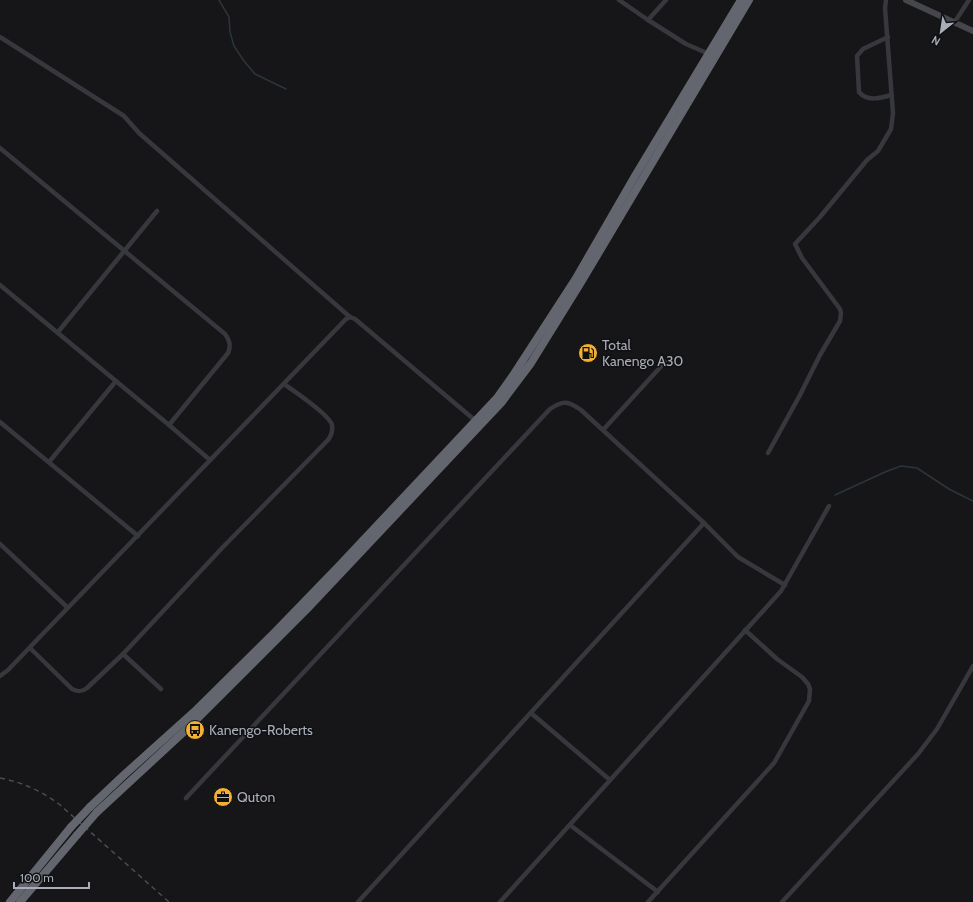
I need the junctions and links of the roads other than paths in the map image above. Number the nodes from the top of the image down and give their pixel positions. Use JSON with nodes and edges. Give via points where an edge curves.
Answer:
{"nodes":[{"id":1,"x":618,"y":0,"type":"edge"},
{"id":2,"x":666,"y":0,"type":"edge"},
{"id":3,"x":741,"y":0,"type":"edge"},
{"id":4,"x":749,"y":0,"type":"edge"},
{"id":5,"x":886,"y":0,"type":"edge"},
{"id":6,"x":906,"y":0,"type":"edge"},
{"id":7,"x":969,"y":0,"type":"edge"},
{"id":8,"x":648,"y":20,"type":"junction"},
{"id":9,"x":954,"y":23,"type":"junction"},
{"id":10,"x":973,"y":31,"type":"edge"},
{"id":11,"x":0,"y":37,"type":"edge"},
{"id":12,"x":888,"y":37,"type":"junction"},
{"id":13,"x":709,"y":54,"type":"junction"},
{"id":14,"x":892,"y":95,"type":"junction"},
{"id":15,"x":0,"y":148,"type":"edge"},
{"id":16,"x":157,"y":211,"type":"dead end"},
{"id":17,"x":124,"y":252,"type":"junction"},
{"id":18,"x":0,"y":285,"type":"edge"},
{"id":19,"x":350,"y":317,"type":"junction"},
{"id":20,"x":58,"y":332,"type":"junction"},
{"id":21,"x":665,"y":362,"type":"dead end"},
{"id":22,"x":116,"y":381,"type":"junction"},
{"id":23,"x":284,"y":384,"type":"junction"},
{"id":24,"x":0,"y":422,"type":"edge"},
{"id":25,"x":479,"y":423,"type":"junction"},
{"id":26,"x":169,"y":425,"type":"junction"},
{"id":27,"x":602,"y":430,"type":"junction"},
{"id":28,"x":768,"y":454,"type":"dead end"},
{"id":29,"x":210,"y":460,"type":"junction"},
{"id":30,"x":49,"y":462,"type":"junction"},
{"id":31,"x":829,"y":506,"type":"dead end"},
{"id":32,"x":704,"y":523,"type":"junction"},
{"id":33,"x":138,"y":536,"type":"junction"},
{"id":34,"x":0,"y":544,"type":"edge"},
{"id":35,"x":785,"y":584,"type":"junction"},
{"id":36,"x":67,"y":607,"type":"junction"},
{"id":37,"x":745,"y":630,"type":"junction"},
{"id":38,"x":30,"y":648,"type":"junction"},
{"id":39,"x":123,"y":654,"type":"junction"},
{"id":40,"x":973,"y":666,"type":"edge"},
{"id":41,"x":0,"y":676,"type":"edge"},
{"id":42,"x":161,"y":689,"type":"dead end"},
{"id":43,"x":531,"y":713,"type":"junction"},
{"id":44,"x":610,"y":780,"type":"junction"},
{"id":45,"x":186,"y":798,"type":"dead end"},
{"id":46,"x":94,"y":810,"type":"junction"},
{"id":47,"x":570,"y":824,"type":"junction"},
{"id":48,"x":658,"y":892,"type":"junction"},
{"id":49,"x":10,"y":902,"type":"edge"},
{"id":50,"x":20,"y":902,"type":"edge"},
{"id":51,"x":358,"y":902,"type":"edge"},
{"id":52,"x":500,"y":902,"type":"edge"},
{"id":53,"x":648,"y":902,"type":"edge"},
{"id":54,"x":782,"y":902,"type":"edge"}],
"edges":[{"from":1,"to":8,"type":"street"},
{"from":2,"to":8,"type":"street"},
{"from":3,"to":13,"type":"highway"},
{"from":4,"to":25,"type":"highway","via":[[554,326],[501,404]]},
{"from":5,"to":12,"type":"street"},
{"from":6,"to":9,"type":"street"},
{"from":7,"to":9,"type":"street"},
{"from":8,"to":13,"type":"street","via":[[686,44]]},
{"from":9,"to":10,"type":"street"},
{"from":11,"to":19,"type":"street","via":[[124,116],[139,133]]},
{"from":12,"to":14,"type":"street"},
{"from":12,"to":14,"type":"street","via":[[863,49],[857,56],[859,92],[867,98]]},
{"from":13,"to":25,"type":"highway","via":[[575,280]]},
{"from":14,"to":28,"type":"street","via":[[892,124],[884,142],[795,244],[802,258],[840,309],[841,317]]},
{"from":15,"to":17,"type":"street"},
{"from":16,"to":17,"type":"street"},
{"from":17,"to":20,"type":"street"},
{"from":17,"to":26,"type":"street","via":[[225,334],[230,343],[228,353]]},
{"from":18,"to":20,"type":"street"},
{"from":19,"to":23,"type":"street","via":[[341,322]]},
{"from":19,"to":25,"type":"street"},
{"from":20,"to":22,"type":"street"},
{"from":21,"to":27,"type":"street"},
{"from":22,"to":26,"type":"street"},
{"from":22,"to":30,"type":"street"},
{"from":23,"to":29,"type":"street"},
{"from":23,"to":39,"type":"street","via":[[327,417],[332,426],[331,435]]},
{"from":24,"to":30,"type":"street"},
{"from":25,"to":46,"type":"highway","via":[[307,609],[189,727]]},
{"from":26,"to":29,"type":"street"},
{"from":27,"to":32,"type":"street"},
{"from":27,"to":45,"type":"street","via":[[574,405],[563,402],[550,409]]},
{"from":29,"to":33,"type":"street"},
{"from":30,"to":33,"type":"street"},
{"from":31,"to":35,"type":"street"},
{"from":32,"to":35,"type":"street","via":[[738,557]]},
{"from":32,"to":43,"type":"street"},
{"from":33,"to":36,"type":"street"},
{"from":34,"to":36,"type":"street"},
{"from":35,"to":37,"type":"street"},
{"from":36,"to":38,"type":"street"},
{"from":37,"to":44,"type":"street"},
{"from":37,"to":48,"type":"street","via":[[777,659],[802,677],[810,689],[809,701],[774,762]]},
{"from":38,"to":39,"type":"street","via":[[76,691],[87,688]]},
{"from":38,"to":41,"type":"street"},
{"from":39,"to":42,"type":"street"},
{"from":40,"to":54,"type":"street","via":[[927,744]]},
{"from":43,"to":44,"type":"street"},
{"from":43,"to":51,"type":"street"},
{"from":44,"to":47,"type":"street"},
{"from":46,"to":49,"type":"highway","bridge":true,"via":[[71,827]]},
{"from":46,"to":50,"type":"highway","bridge":true,"via":[[77,835]]},
{"from":47,"to":48,"type":"street"},
{"from":47,"to":52,"type":"street"},
{"from":48,"to":53,"type":"street"}]}
